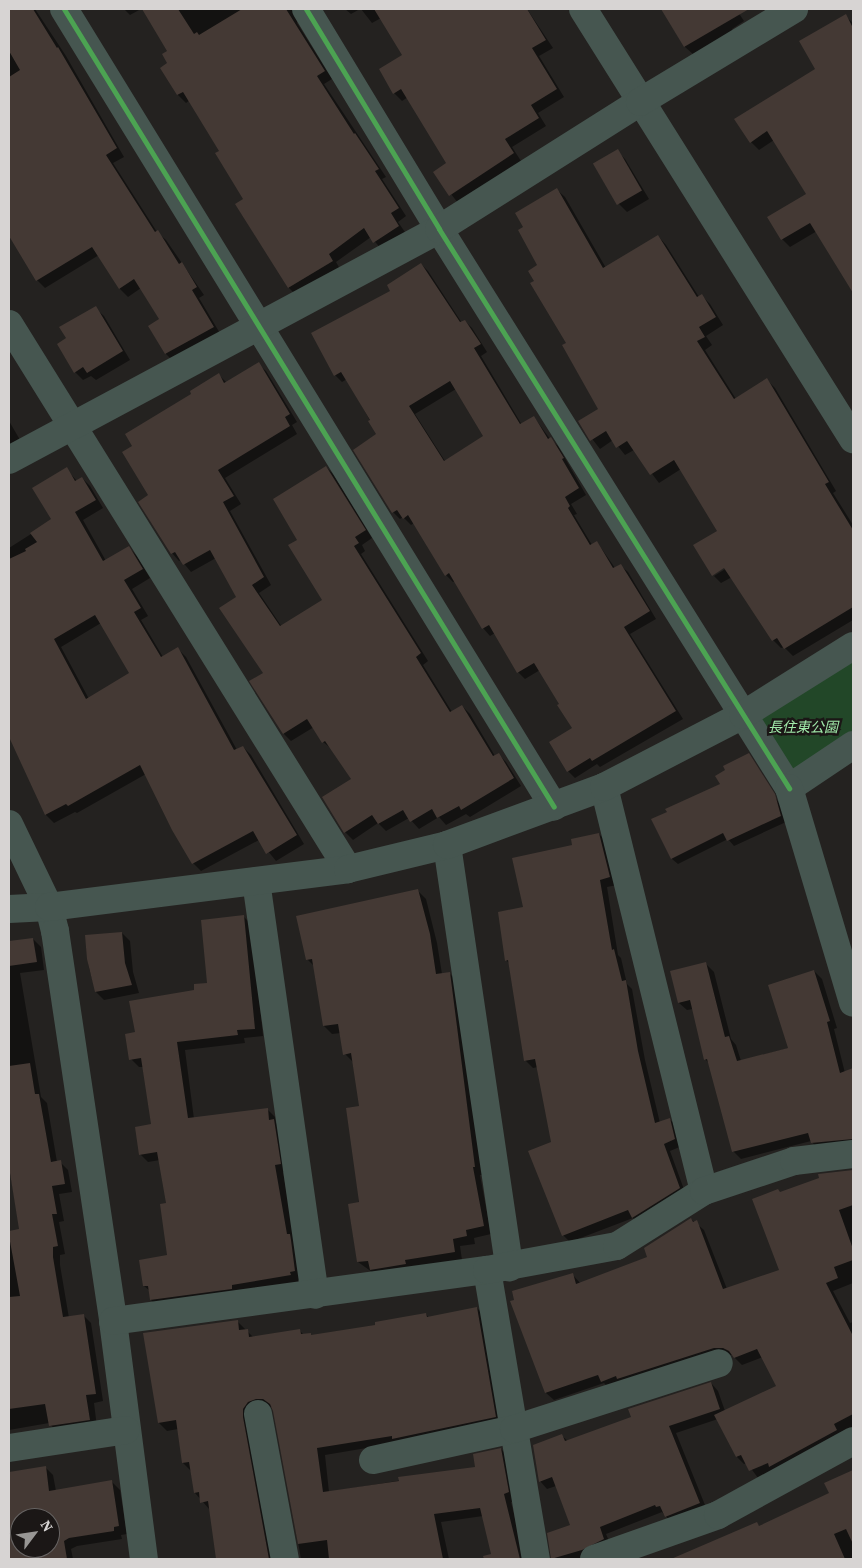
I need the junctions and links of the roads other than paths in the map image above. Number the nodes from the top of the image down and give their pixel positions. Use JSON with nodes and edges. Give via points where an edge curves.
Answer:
{"nodes":[{"id":1,"x":64,"y":9,"type":"edge"},
{"id":2,"x":306,"y":9,"type":"edge"},
{"id":3,"x":583,"y":9,"type":"edge"},
{"id":4,"x":794,"y":9,"type":"edge"},
{"id":5,"x":640,"y":102,"type":"junction"},
{"id":6,"x":439,"y":229,"type":"junction"},
{"id":7,"x":9,"y":324,"type":"edge"},
{"id":8,"x":259,"y":326,"type":"junction"},
{"id":9,"x":72,"y":426,"type":"junction"},
{"id":10,"x":853,"y":439,"type":"edge"},
{"id":11,"x":9,"y":460,"type":"edge"},
{"id":12,"x":853,"y":646,"type":"edge"},
{"id":13,"x":742,"y":715,"type":"junction"},
{"id":14,"x":853,"y":744,"type":"edge"},
{"id":15,"x":604,"y":787,"type":"junction"},
{"id":16,"x":789,"y":788,"type":"junction"},
{"id":17,"x":554,"y":807,"type":"junction"},
{"id":18,"x":9,"y":824,"type":"edge"},
{"id":19,"x":447,"y":845,"type":"junction"},
{"id":20,"x":348,"y":869,"type":"junction"},
{"id":21,"x":256,"y":881,"type":"junction"},
{"id":22,"x":50,"y":906,"type":"junction"},
{"id":23,"x":9,"y":909,"type":"edge"},
{"id":24,"x":853,"y":1003,"type":"edge"},
{"id":25,"x":853,"y":1154,"type":"edge"},
{"id":26,"x":704,"y":1192,"type":"junction"},
{"id":27,"x":498,"y":1269,"type":"junction"},
{"id":28,"x":315,"y":1295,"type":"junction"},
{"id":29,"x":113,"y":1321,"type":"junction"},
{"id":30,"x":719,"y":1363,"type":"dead end"},
{"id":31,"x":258,"y":1414,"type":"dead end"},
{"id":32,"x":514,"y":1429,"type":"junction"},
{"id":33,"x":126,"y":1430,"type":"junction"},
{"id":34,"x":853,"y":1441,"type":"edge"},
{"id":35,"x":9,"y":1448,"type":"edge"},
{"id":36,"x":373,"y":1460,"type":"dead end"},
{"id":37,"x":144,"y":1559,"type":"edge"},
{"id":38,"x":285,"y":1559,"type":"edge"},
{"id":39,"x":536,"y":1559,"type":"edge"},
{"id":40,"x":594,"y":1559,"type":"edge"}],
"edges":[{"from":1,"to":8,"type":"street"},
{"from":2,"to":6,"type":"street"},
{"from":3,"to":5,"type":"street"},
{"from":4,"to":5,"type":"street"},
{"from":5,"to":6,"type":"street"},
{"from":5,"to":10,"type":"street"},
{"from":6,"to":8,"type":"street"},
{"from":6,"to":13,"type":"street"},
{"from":7,"to":9,"type":"street"},
{"from":8,"to":9,"type":"street"},
{"from":8,"to":17,"type":"street"},
{"from":9,"to":11,"type":"street"},
{"from":9,"to":20,"type":"street"},
{"from":12,"to":13,"type":"street"},
{"from":13,"to":15,"type":"street"},
{"from":13,"to":16,"type":"street"},
{"from":14,"to":16,"type":"street"},
{"from":15,"to":17,"type":"street"},
{"from":15,"to":26,"type":"street"},
{"from":16,"to":24,"type":"street"},
{"from":17,"to":19,"type":"street"},
{"from":18,"to":22,"type":"street"},
{"from":19,"to":20,"type":"street"},
{"from":19,"to":27,"type":"street"},
{"from":20,"to":21,"type":"street"},
{"from":21,"to":22,"type":"street"},
{"from":21,"to":28,"type":"street"},
{"from":22,"to":23,"type":"street"},
{"from":22,"to":29,"type":"street"},
{"from":25,"to":26,"type":"street","via":[[794,1161]]},
{"from":26,"to":27,"type":"street","via":[[616,1246]]},
{"from":27,"to":28,"type":"street"},
{"from":27,"to":32,"type":"street"},
{"from":28,"to":29,"type":"street"},
{"from":29,"to":33,"type":"street"},
{"from":30,"to":32,"type":"street"},
{"from":31,"to":38,"type":"street"},
{"from":32,"to":36,"type":"street"},
{"from":32,"to":39,"type":"street"},
{"from":33,"to":35,"type":"street"},
{"from":33,"to":37,"type":"street"},
{"from":34,"to":40,"type":"street","via":[[718,1514]]}]}
